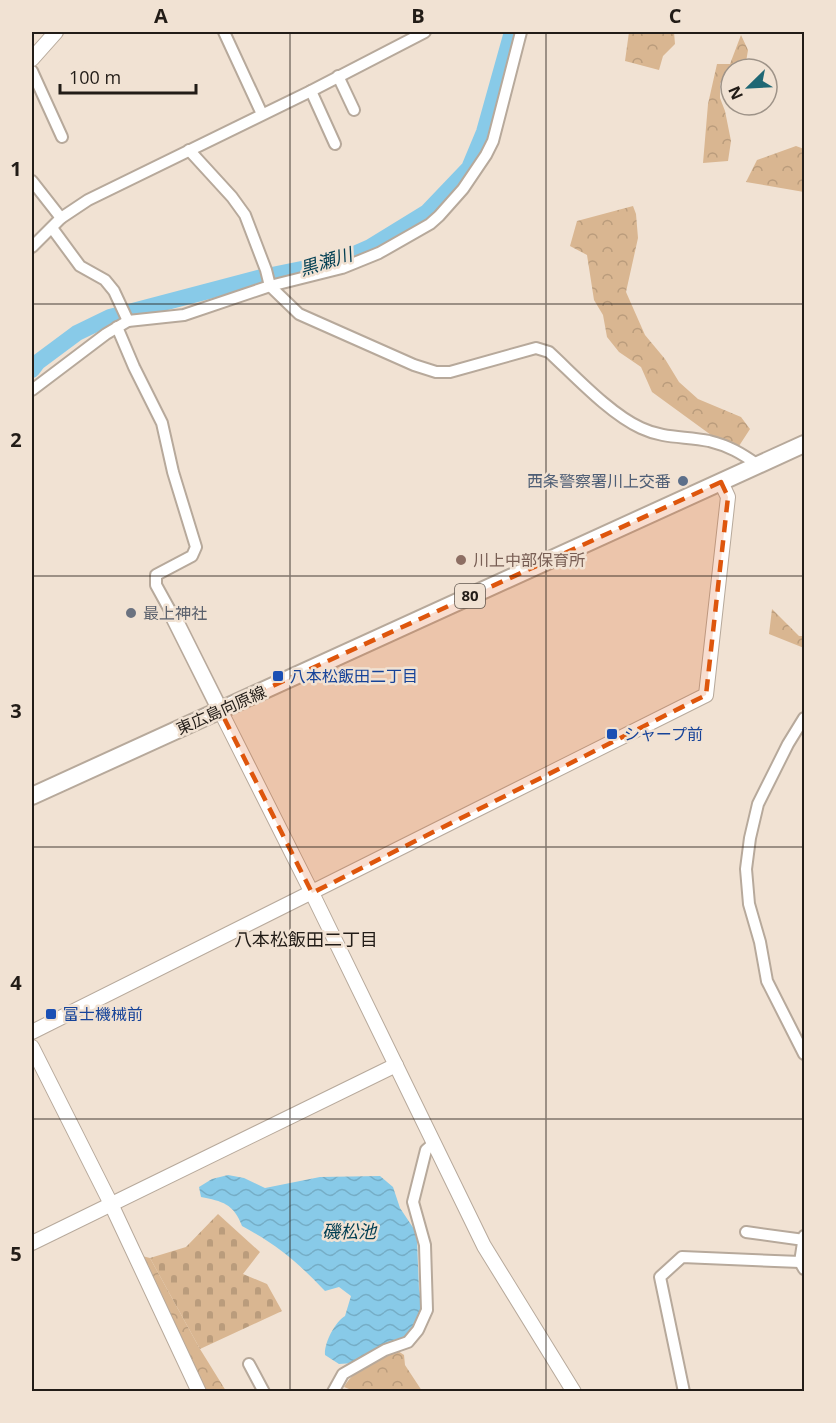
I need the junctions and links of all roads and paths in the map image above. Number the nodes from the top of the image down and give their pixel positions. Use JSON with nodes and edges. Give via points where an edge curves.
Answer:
{"nodes":[{"id":1,"x":56,"y":32,"type":"edge"},
{"id":2,"x":224,"y":32,"type":"edge"},
{"id":3,"x":425,"y":32,"type":"edge"},
{"id":4,"x":521,"y":32,"type":"edge"},
{"id":5,"x":32,"y":59,"type":"edge"},
{"id":6,"x":32,"y":71,"type":"edge"},
{"id":7,"x":338,"y":76,"type":"junction"},
{"id":8,"x":311,"y":91,"type":"junction"},
{"id":9,"x":354,"y":110,"type":"dead end"},
{"id":10,"x":262,"y":114,"type":"junction"},
{"id":11,"x":62,"y":137,"type":"dead end"},
{"id":12,"x":335,"y":144,"type":"dead end"},
{"id":13,"x":189,"y":150,"type":"junction"},
{"id":14,"x":32,"y":181,"type":"edge"},
{"id":15,"x":61,"y":218,"type":"junction"},
{"id":16,"x":52,"y":228,"type":"junction"},
{"id":17,"x":32,"y":248,"type":"edge"},
{"id":18,"x":270,"y":286,"type":"junction"},
{"id":19,"x":128,"y":321,"type":"junction"},
{"id":20,"x":117,"y":327,"type":"junction"},
{"id":21,"x":32,"y":390,"type":"edge"},
{"id":22,"x":804,"y":444,"type":"edge"},
{"id":23,"x":758,"y":465,"type":"junction"},
{"id":24,"x":721,"y":482,"type":"junction"},
{"id":25,"x":172,"y":614,"type":"joint"},
{"id":26,"x":220,"y":710,"type":"junction"},
{"id":27,"x":803,"y":724,"type":"edge"},
{"id":28,"x":32,"y":796,"type":"edge"},
{"id":29,"x":312,"y":893,"type":"junction"},
{"id":30,"x":32,"y":1032,"type":"edge"},
{"id":31,"x":32,"y":1047,"type":"edge"},
{"id":32,"x":804,"y":1054,"type":"edge"},
{"id":33,"x":396,"y":1065,"type":"junction"},
{"id":34,"x":434,"y":1143,"type":"junction"},
{"id":35,"x":111,"y":1204,"type":"junction"},
{"id":36,"x":746,"y":1232,"type":"dead end"},
{"id":37,"x":804,"y":1238,"type":"edge"},
{"id":38,"x":32,"y":1244,"type":"edge"},
{"id":39,"x":802,"y":1266,"type":"edge"},
{"id":40,"x":249,"y":1364,"type":"dead end"},
{"id":41,"x":199,"y":1392,"type":"edge"},
{"id":42,"x":264,"y":1392,"type":"edge"},
{"id":43,"x":333,"y":1392,"type":"edge"},
{"id":44,"x":574,"y":1392,"type":"edge"},
{"id":45,"x":684,"y":1392,"type":"edge"}],
"edges":[{"from":1,"to":5,"type":"street"},
{"from":2,"to":10,"type":"street"},
{"from":3,"to":7,"type":"street"},
{"from":4,"to":18,"type":"street","via":[[489,148],[463,189],[439,216],[379,253],[342,268]]},
{"from":6,"to":11,"type":"street"},
{"from":7,"to":8,"type":"street"},
{"from":7,"to":9,"type":"street"},
{"from":8,"to":10,"type":"street"},
{"from":8,"to":12,"type":"street"},
{"from":10,"to":13,"type":"street"},
{"from":13,"to":15,"type":"street","via":[[88,200]]},
{"from":13,"to":18,"type":"street","via":[[245,215]]},
{"from":14,"to":15,"type":"street"},
{"from":15,"to":16,"type":"street"},
{"from":16,"to":17,"type":"street"},
{"from":16,"to":19,"type":"street","via":[[81,266],[105,280]]},
{"from":18,"to":19,"type":"street","via":[[184,315]]},
{"from":18,"to":23,"type":"street","via":[[305,319],[436,372],[450,372],[536,348],[549,352],[619,414],[641,428],[735,449]]},
{"from":19,"to":20,"type":"street"},
{"from":20,"to":21,"type":"street"},
{"from":20,"to":25,"type":"street","via":[[162,423],[196,547],[192,556],[156,575],[156,585]]},
{"from":22,"to":23,"type":"main road","name":"東広島向原線","number":"80"},
{"from":23,"to":24,"type":"main road","name":"東広島向原線","number":"80"},
{"from":24,"to":26,"type":"main road","name":"東広島向原線","number":"80"},
{"from":24,"to":29,"type":"street","via":[[728,497],[706,695]]},
{"from":25,"to":26,"type":"main road"},
{"from":26,"to":28,"type":"main road","name":"東広島向原線","number":"80"},
{"from":26,"to":29,"type":"street"},
{"from":27,"to":32,"type":"street","via":[[788,744],[758,804],[746,869],[748,904],[767,981]]},
{"from":29,"to":30,"type":"street"},
{"from":29,"to":33,"type":"street"},
{"from":31,"to":35,"type":"street"},
{"from":33,"to":34,"type":"street"},
{"from":33,"to":35,"type":"street"},
{"from":34,"to":43,"type":"street","via":[[426,1150],[413,1202],[425,1245],[427,1310],[408,1342],[343,1374]]},
{"from":34,"to":44,"type":"street","via":[[484,1246]]},
{"from":35,"to":38,"type":"street"},
{"from":35,"to":41,"type":"street"},
{"from":36,"to":37,"type":"street"},
{"from":37,"to":39,"type":"street"},
{"from":39,"to":45,"type":"street","via":[[682,1257],[660,1277]]},
{"from":40,"to":42,"type":"street"}]}
